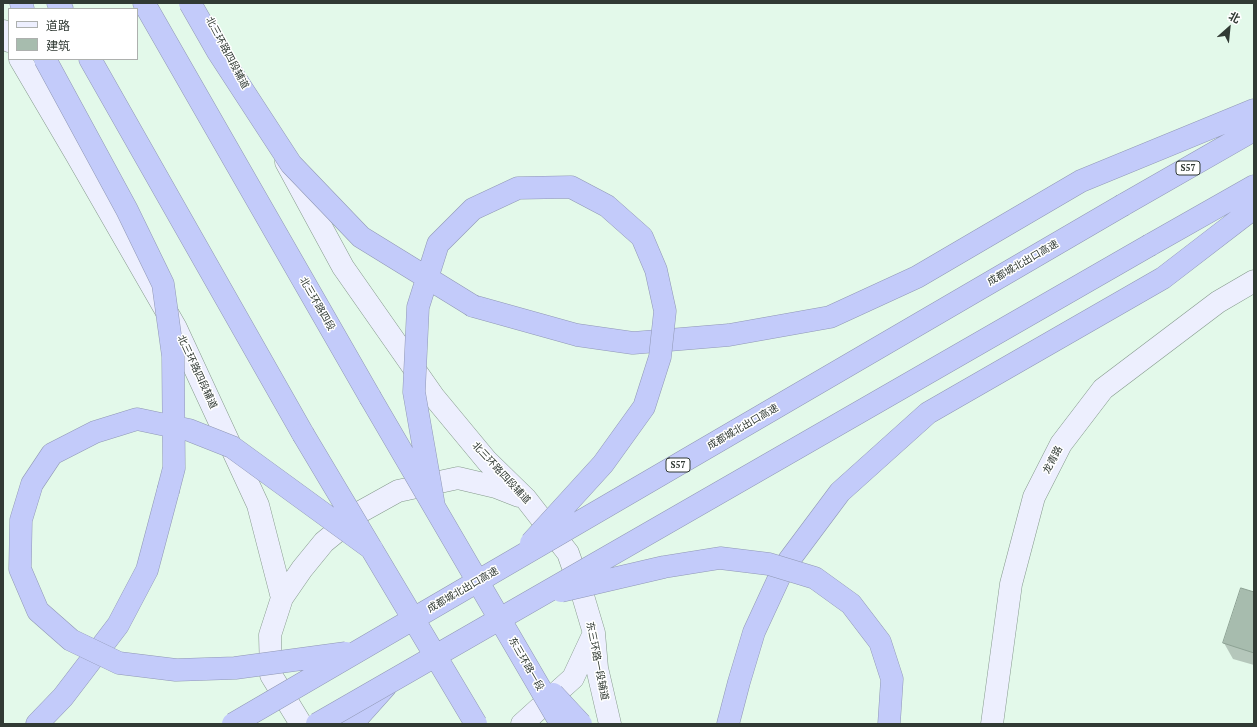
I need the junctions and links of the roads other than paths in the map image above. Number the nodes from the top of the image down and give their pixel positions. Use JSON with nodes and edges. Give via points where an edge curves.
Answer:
{"nodes":[{"id":1,"x":144,"y":3,"type":"edge"},
{"id":2,"x":190,"y":3,"type":"edge"},
{"id":3,"x":201,"y":3,"type":"edge"},
{"id":4,"x":21,"y":60,"type":"edge"},
{"id":5,"x":46,"y":60,"type":"edge"},
{"id":6,"x":91,"y":60,"type":"edge"},
{"id":7,"x":1254,"y":110,"type":"edge"},
{"id":8,"x":1254,"y":130,"type":"edge"},
{"id":9,"x":1254,"y":186,"type":"edge"},
{"id":10,"x":1254,"y":208,"type":"edge"},
{"id":11,"x":1254,"y":281,"type":"edge"},
{"id":12,"x":526,"y":499,"type":"junction"},
{"id":13,"x":434,"y":506,"type":"junction"},
{"id":14,"x":372,"y":549,"type":"junction"},
{"id":15,"x":568,"y":553,"type":"joint"},
{"id":16,"x":517,"y":559,"type":"junction"},
{"id":17,"x":539,"y":596,"type":"junction"},
{"id":18,"x":282,"y":598,"type":"junction"},
{"id":19,"x":491,"y":605,"type":"joint"},
{"id":20,"x":594,"y":632,"type":"junction"},
{"id":21,"x":358,"y":651,"type":"junction"},
{"id":22,"x":526,"y":664,"type":"junction"},
{"id":23,"x":390,"y":682,"type":"junction"},
{"id":24,"x":467,"y":714,"type":"edge"},
{"id":25,"x":296,"y":716,"type":"edge"},
{"id":26,"x":37,"y":724,"type":"edge"},
{"id":27,"x":233,"y":724,"type":"edge"},
{"id":28,"x":317,"y":724,"type":"edge"},
{"id":29,"x":352,"y":724,"type":"edge"},
{"id":30,"x":476,"y":724,"type":"edge"},
{"id":31,"x":522,"y":724,"type":"edge"},
{"id":32,"x":561,"y":724,"type":"edge"},
{"id":33,"x":581,"y":724,"type":"edge"},
{"id":34,"x":610,"y":724,"type":"edge"},
{"id":35,"x":728,"y":724,"type":"edge"},
{"id":36,"x":889,"y":724,"type":"edge"},
{"id":37,"x":992,"y":724,"type":"edge"}],
"edges":[{"from":1,"to":13,"type":"highway","name":"北三环路四段","bridge":true},
{"from":2,"to":7,"type":"highway","bridge":true,"via":[[218,52],[291,164],[361,237],[473,306],[577,335],[633,343],[730,335],[830,318],[917,276],[1081,182]]},
{"from":3,"to":12,"type":"main road","name":"北三环路四段辅道","via":[[343,267],[434,397],[487,460]]},
{"from":4,"to":18,"type":"main road","name":"北三环路四段辅道","via":[[176,328],[258,505]]},
{"from":5,"to":26,"type":"highway","bridge":true,"via":[[128,210],[163,284],[173,356],[174,468],[147,570],[118,625],[63,697]]},
{"from":6,"to":14,"type":"highway","bridge":true,"via":[[299,427]]},
{"from":8,"to":16,"type":"highway","name":"成都城北出口高速","number":"S57","bridge":true},
{"from":9,"to":17,"type":"highway","bridge":true},
{"from":10,"to":35,"type":"highway","via":[[1163,278],[928,413],[840,492],[784,567],[754,632]]},
{"from":11,"to":37,"type":"main road","name":"龙青路","via":[[1218,302],[1103,389],[1061,444],[1034,496],[1011,584]]},
{"from":12,"to":15,"type":"main road","name":"北三环路四段辅道"},
{"from":12,"to":18,"type":"main road","via":[[496,487],[458,478],[398,491],[362,511],[324,542]]},
{"from":13,"to":16,"type":"highway","bridge":true,"via":[[414,392],[418,307],[438,244],[473,209],[518,188],[571,186],[607,206],[642,237],[656,270],[664,311],[660,357],[644,407],[603,464]]},
{"from":13,"to":19,"type":"highway","name":"北三环路四段","bridge":true},
{"from":14,"to":21,"type":"highway","bridge":true,"via":[[232,447],[189,430],[137,419],[95,432],[52,454],[32,484],[20,520],[20,569],[38,611],[71,640],[119,663],[176,670],[235,668]]},
{"from":14,"to":24,"type":"highway","bridge":true},
{"from":15,"to":20,"type":"main road","name":"东三环路一段辅道"},
{"from":16,"to":21,"type":"highway","name":"成都城北出口高速","number":"S57","bridge":true},
{"from":17,"to":23,"type":"highway","bridge":true},
{"from":17,"to":36,"type":"highway","bridge":true,"via":[[664,566],[720,558],[769,564],[815,578],[851,604],[880,642],[892,679]]},
{"from":18,"to":25,"type":"main road","via":[[270,635],[271,675]]},
{"from":19,"to":22,"type":"highway","name":"东三环路一段","bridge":true},
{"from":20,"to":31,"type":"main road","via":[[573,678]]},
{"from":20,"to":34,"type":"main road","name":"东三环路一段辅道","via":[[597,668]]},
{"from":21,"to":27,"type":"highway","name":"成都城北出口高速","number":"S57","bridge":true},
{"from":22,"to":32,"type":"highway","name":"东三环路一段","bridge":true},
{"from":22,"to":33,"type":"highway","bridge":true},
{"from":23,"to":28,"type":"highway","bridge":true},
{"from":23,"to":29,"type":"highway"},
{"from":24,"to":30,"type":"highway","bridge":true}]}
